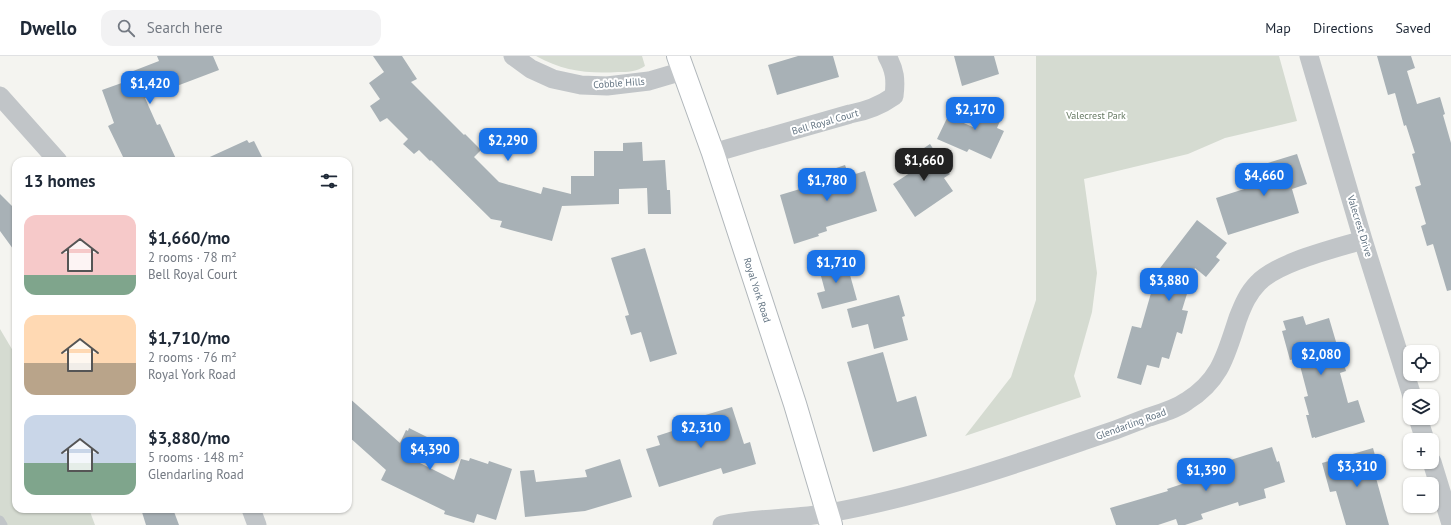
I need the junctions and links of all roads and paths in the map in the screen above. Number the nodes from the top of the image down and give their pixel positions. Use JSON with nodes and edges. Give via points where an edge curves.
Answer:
{"nodes":[{"id":1,"x":513,"y":56,"type":"edge"},
{"id":2,"x":888,"y":56,"type":"edge"},
{"id":3,"x":1309,"y":56,"type":"edge"},
{"id":4,"x":681,"y":63,"type":"edge"},
{"id":5,"x":0,"y":96,"type":"edge"},
{"id":6,"x":713,"y":153,"type":"junction"},
{"id":7,"x":54,"y":157,"type":"edge"},
{"id":8,"x":1364,"y":240,"type":"junction"},
{"id":9,"x":1410,"y":389,"type":"edge"},
{"id":10,"x":1434,"y":469,"type":"edge"},
{"id":11,"x":252,"y":513,"type":"edge"},
{"id":12,"x":829,"y":519,"type":"edge"},
{"id":13,"x":0,"y":520,"type":"edge"},
{"id":14,"x":1451,"y":524,"type":"edge"},
{"id":15,"x":3,"y":525,"type":"edge"},
{"id":16,"x":257,"y":525,"type":"edge"},
{"id":17,"x":722,"y":525,"type":"edge"}],
"edges":[{"from":1,"to":4,"type":"street","name":"Cobble Hills","via":[[531,69],[553,79],[581,86],[649,81]]},
{"from":2,"to":6,"type":"street","name":"Bell Royal Court","via":[[896,81],[894,96],[885,103],[870,110]]},
{"from":3,"to":8,"type":"street","name":"Valecrest Drive"},
{"from":4,"to":6,"type":"main road","name":"Royal York Road"},
{"from":5,"to":7,"type":"street"},
{"from":6,"to":12,"type":"main road","name":"Royal York Road","via":[[795,404]]},
{"from":8,"to":9,"type":"street","name":"Valecrest Drive"},
{"from":8,"to":12,"type":"street","name":"Glendarling Road","via":[[1290,263],[1258,282],[1242,308],[1222,366],[1211,381],[1186,402],[1105,434],[1022,462]]},
{"from":10,"to":14,"type":"street"},
{"from":11,"to":16,"type":"street"},
{"from":12,"to":17,"type":"street","name":"Glendarling Road","via":[[742,521]]},
{"from":13,"to":15,"type":"lane"}]}
